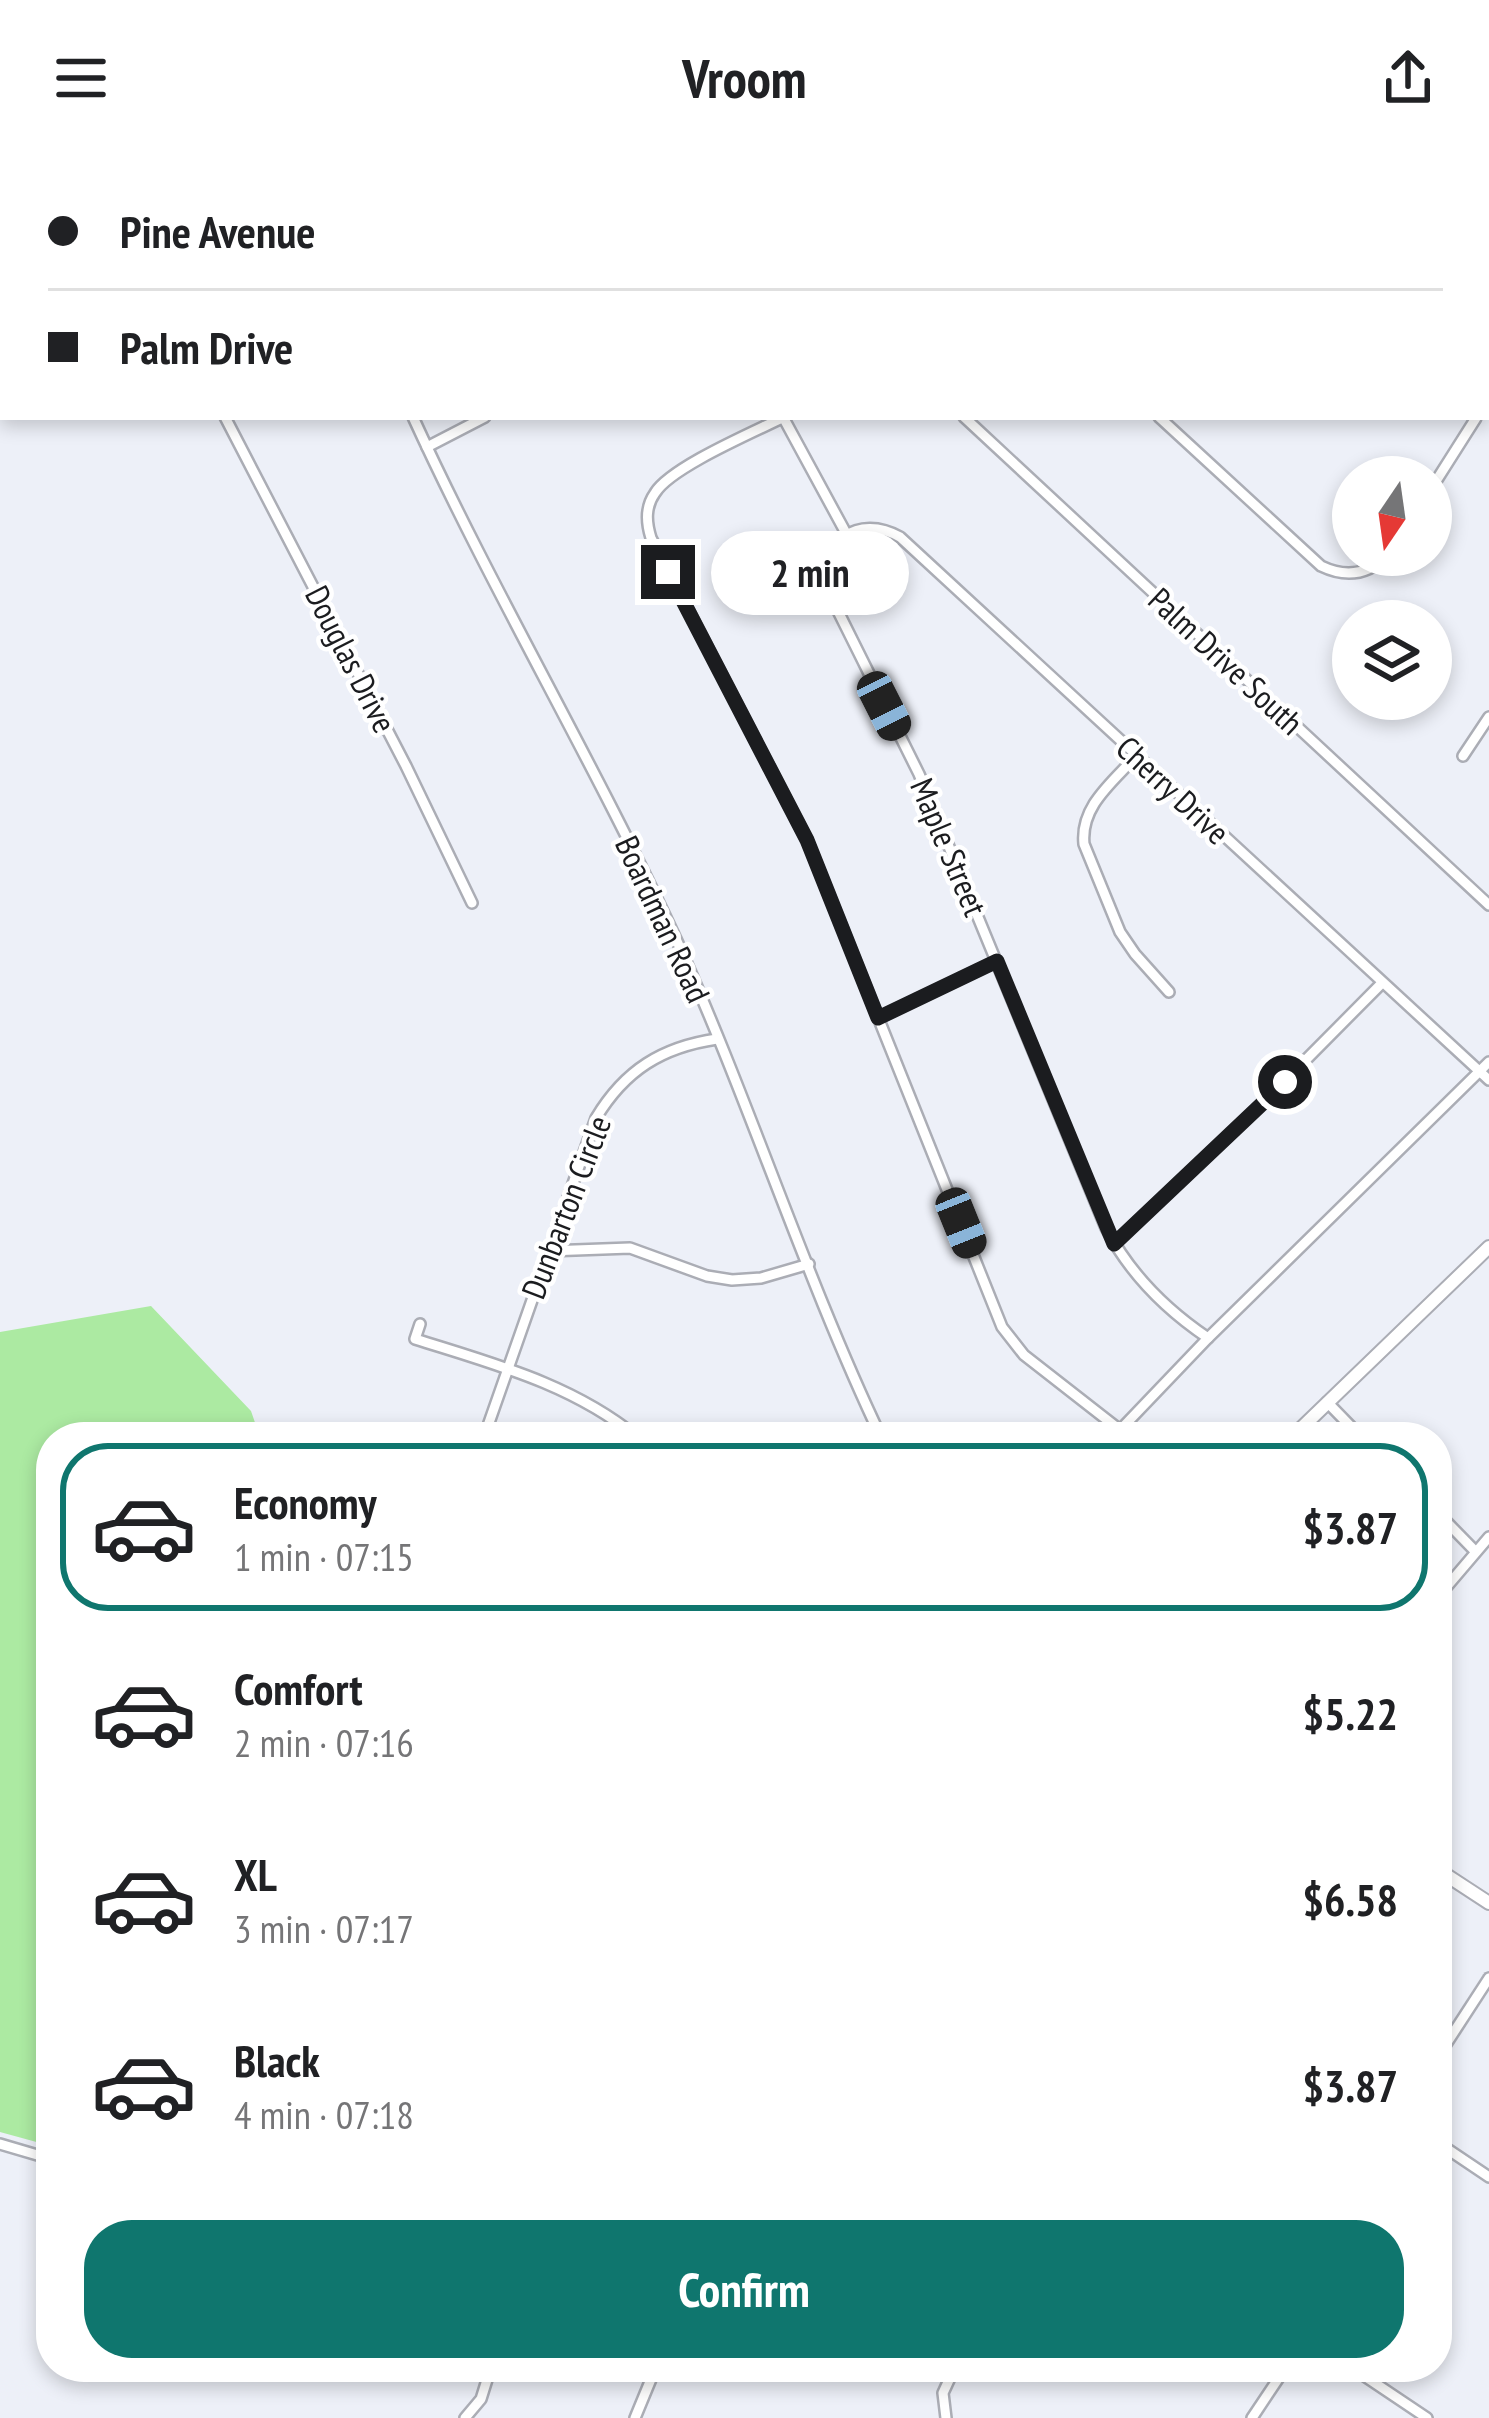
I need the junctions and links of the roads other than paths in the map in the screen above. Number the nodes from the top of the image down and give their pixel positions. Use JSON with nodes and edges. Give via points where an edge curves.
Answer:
{"nodes":[{"id":1,"x":228,"y":420,"type":"edge"},
{"id":2,"x":414,"y":420,"type":"edge"},
{"id":3,"x":478,"y":420,"type":"edge"},
{"id":4,"x":778,"y":420,"type":"edge"},
{"id":5,"x":786,"y":420,"type":"edge"},
{"id":6,"x":967,"y":420,"type":"edge"},
{"id":7,"x":1163,"y":420,"type":"edge"},
{"id":8,"x":1474,"y":420,"type":"edge"},
{"id":9,"x":427,"y":447,"type":"junction"},
{"id":10,"x":1452,"y":456,"type":"edge"},
{"id":11,"x":847,"y":535,"type":"junction"},
{"id":12,"x":1332,"y":571,"type":"edge"},
{"id":13,"x":1489,"y":717,"type":"edge"},
{"id":14,"x":1136,"y":756,"type":"junction"},
{"id":15,"x":1463,"y":756,"type":"dead end"},
{"id":16,"x":472,"y":903,"type":"dead end"},
{"id":17,"x":1489,"y":904,"type":"edge"},
{"id":18,"x":997,"y":961,"type":"junction"},
{"id":19,"x":1382,"y":982,"type":"junction"},
{"id":20,"x":1169,"y":992,"type":"dead end"},
{"id":21,"x":878,"y":1018,"type":"junction"},
{"id":22,"x":717,"y":1039,"type":"junction"},
{"id":23,"x":1489,"y":1062,"type":"edge"},
{"id":24,"x":1484,"y":1076,"type":"edge"},
{"id":25,"x":1114,"y":1244,"type":"junction"},
{"id":26,"x":1489,"y":1247,"type":"edge"},
{"id":27,"x":548,"y":1251,"type":"junction"},
{"id":28,"x":809,"y":1264,"type":"junction"},
{"id":29,"x":420,"y":1324,"type":"dead end"},
{"id":30,"x":1208,"y":1338,"type":"junction"},
{"id":31,"x":507,"y":1369,"type":"junction"},
{"id":32,"x":1328,"y":1402,"type":"junction"},
{"id":33,"x":489,"y":1422,"type":"edge"},
{"id":34,"x":616,"y":1422,"type":"edge"},
{"id":35,"x":874,"y":1422,"type":"edge"},
{"id":36,"x":1111,"y":1422,"type":"edge"},
{"id":37,"x":1135,"y":1422,"type":"edge"},
{"id":38,"x":1307,"y":1422,"type":"edge"},
{"id":39,"x":1347,"y":1422,"type":"edge"},
{"id":40,"x":1452,"y":1527,"type":"edge"},
{"id":41,"x":1489,"y":1537,"type":"edge"},
{"id":42,"x":1475,"y":1551,"type":"junction"},
{"id":43,"x":1452,"y":1579,"type":"edge"},
{"id":44,"x":1452,"y":1879,"type":"edge"},
{"id":45,"x":1489,"y":1904,"type":"edge"},
{"id":46,"x":1489,"y":1978,"type":"edge"},
{"id":47,"x":1452,"y":2035,"type":"edge"},
{"id":48,"x":0,"y":2144,"type":"edge"},
{"id":49,"x":1452,"y":2152,"type":"edge"},
{"id":50,"x":36,"y":2154,"type":"edge"},
{"id":51,"x":1489,"y":2177,"type":"edge"},
{"id":52,"x":486,"y":2382,"type":"edge"},
{"id":53,"x":650,"y":2382,"type":"edge"},
{"id":54,"x":948,"y":2382,"type":"edge"},
{"id":55,"x":1276,"y":2382,"type":"edge"},
{"id":56,"x":1373,"y":2382,"type":"edge"},
{"id":57,"x":465,"y":2418,"type":"edge"},
{"id":58,"x":635,"y":2418,"type":"edge"},
{"id":59,"x":946,"y":2418,"type":"edge"},
{"id":60,"x":1252,"y":2418,"type":"edge"},
{"id":61,"x":1427,"y":2418,"type":"edge"}],
"edges":[{"from":1,"to":16,"type":"street","name":"Douglas Drive"},
{"from":2,"to":9,"type":"street","name":"Boardman Road"},
{"from":3,"to":9,"type":"street"},
{"from":4,"to":21,"type":"street","via":[[662,483],[648,527],[807,840]]},
{"from":5,"to":11,"type":"street"},
{"from":6,"to":17,"type":"street","name":"Palm Drive South"},
{"from":7,"to":12,"type":"street"},
{"from":8,"to":10,"type":"street"},
{"from":9,"to":22,"type":"street","name":"Boardman Road","via":[[637,857]]},
{"from":11,"to":14,"type":"street","name":"Cherry Drive","via":[[878,528],[900,537]]},
{"from":11,"to":18,"type":"street","name":"Maple Street","via":[[828,558],[827,590],[919,774]]},
{"from":13,"to":15,"type":"street"},
{"from":14,"to":19,"type":"street","name":"Cherry Drive"},
{"from":14,"to":20,"type":"street","via":[[1092,806],[1084,844],[1120,932]]},
{"from":18,"to":21,"type":"street"},
{"from":18,"to":25,"type":"street","name":"Maple Street"},
{"from":19,"to":24,"type":"street","name":"Cherry Drive"},
{"from":19,"to":25,"type":"street"},
{"from":21,"to":36,"type":"street","via":[[1009,1337]]},
{"from":22,"to":27,"type":"street","name":"Dunbarton Circle","via":[[662,1054],[616,1087],[591,1131]]},
{"from":22,"to":28,"type":"street","name":"Boardman Road"},
{"from":23,"to":24,"type":"street"},
{"from":24,"to":30,"type":"street"},
{"from":25,"to":30,"type":"street","name":"Maple Street","via":[[1160,1300]]},
{"from":26,"to":32,"type":"street"},
{"from":27,"to":28,"type":"street","via":[[630,1248],[732,1280]]},
{"from":27,"to":31,"type":"street","name":"Dunbarton Circle"},
{"from":28,"to":35,"type":"street","name":"Boardman Road"},
{"from":29,"to":31,"type":"street","via":[[416,1339]]},
{"from":30,"to":37,"type":"street"},
{"from":31,"to":33,"type":"street","name":"Dunbarton Circle"},
{"from":31,"to":34,"type":"street"},
{"from":32,"to":38,"type":"street"},
{"from":32,"to":39,"type":"street"},
{"from":40,"to":42,"type":"street"},
{"from":41,"to":42,"type":"street"},
{"from":42,"to":43,"type":"street"},
{"from":44,"to":45,"type":"street"},
{"from":46,"to":47,"type":"street"},
{"from":48,"to":50,"type":"street"},
{"from":49,"to":51,"type":"street"},
{"from":52,"to":57,"type":"street"},
{"from":53,"to":58,"type":"street"},
{"from":54,"to":59,"type":"street"},
{"from":55,"to":60,"type":"street"},
{"from":56,"to":61,"type":"street"}]}
